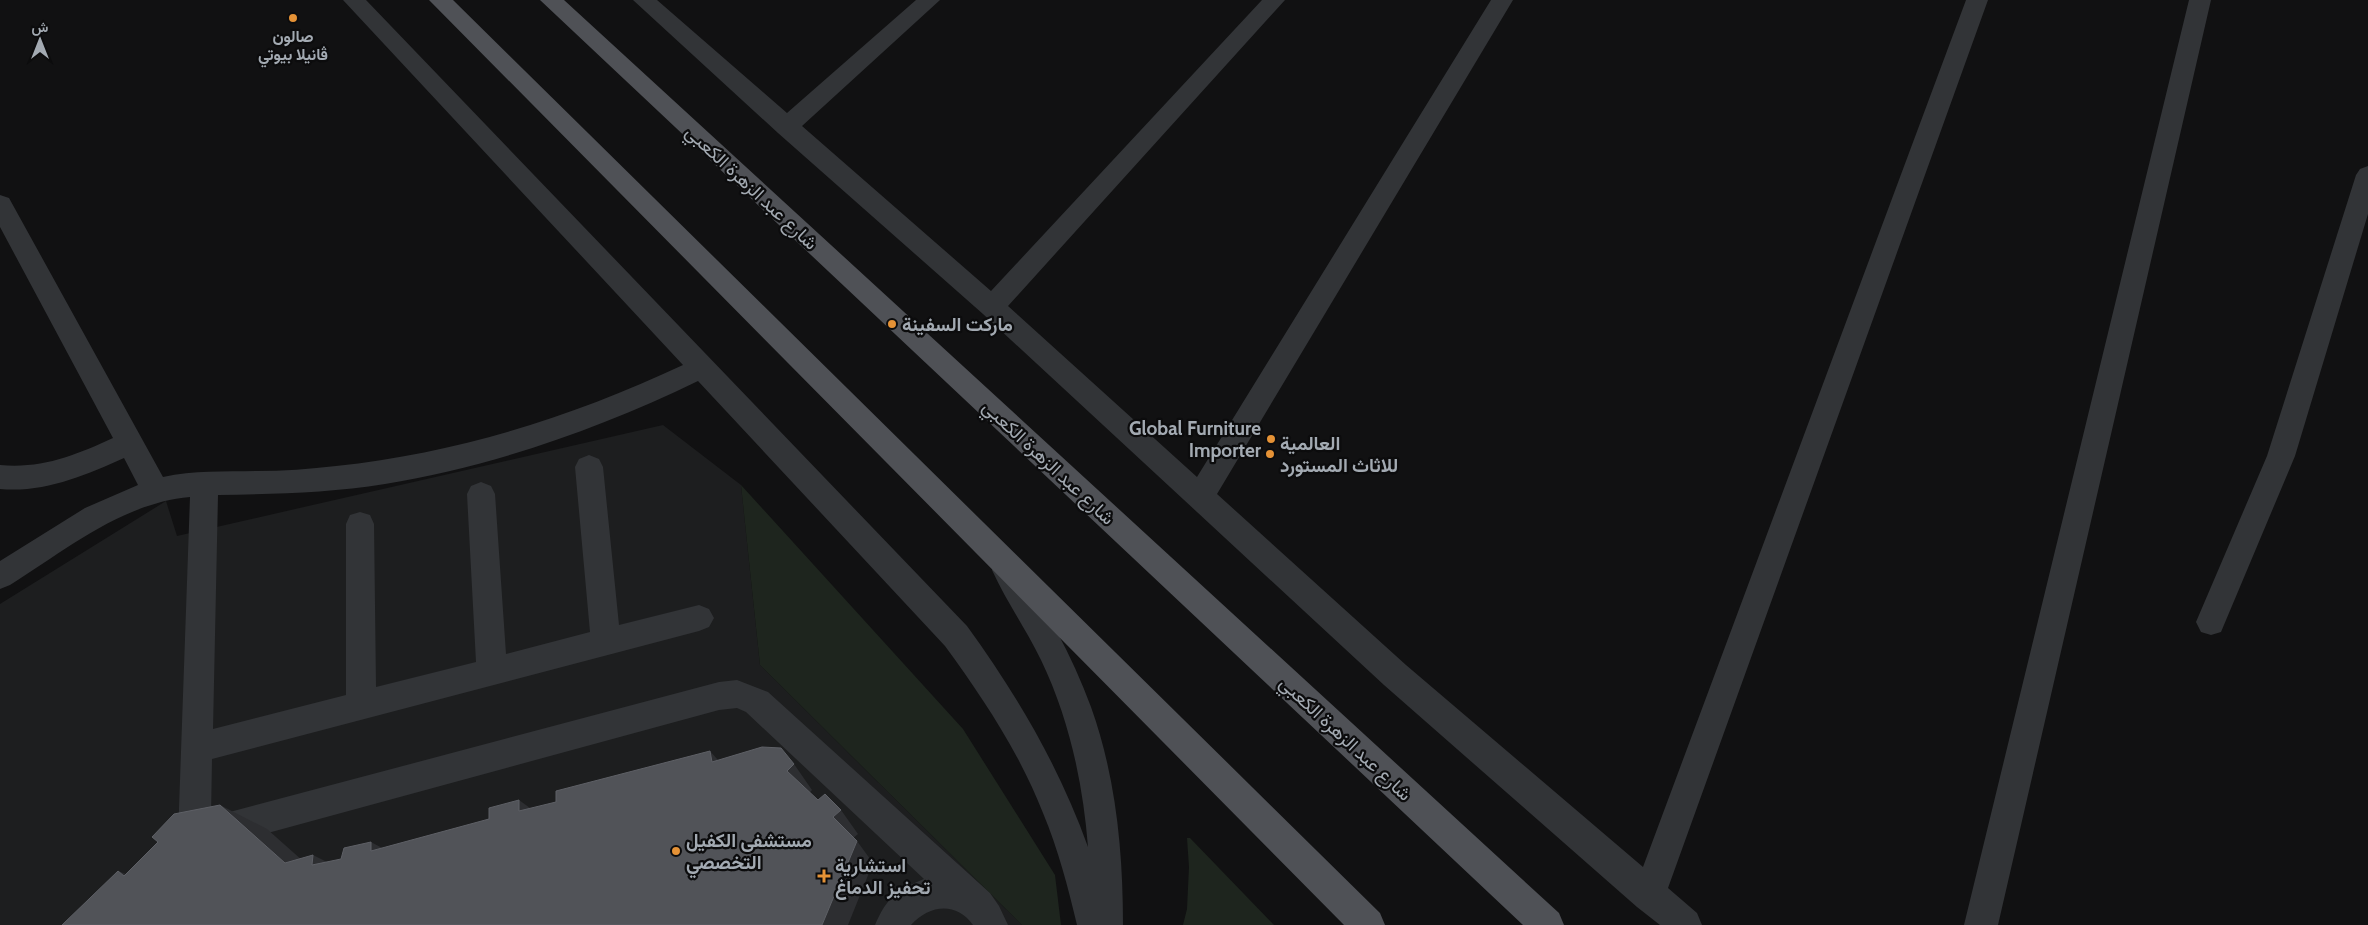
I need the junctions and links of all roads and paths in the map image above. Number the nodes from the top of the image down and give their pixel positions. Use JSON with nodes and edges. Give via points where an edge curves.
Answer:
{"nodes":[{"id":1,"x":354,"y":0,"type":"edge"},
{"id":2,"x":440,"y":0,"type":"edge"},
{"id":3,"x":551,"y":0,"type":"edge"},
{"id":4,"x":644,"y":0,"type":"edge"},
{"id":5,"x":929,"y":0,"type":"edge"},
{"id":6,"x":1274,"y":0,"type":"edge"},
{"id":7,"x":1502,"y":0,"type":"edge"},
{"id":8,"x":1978,"y":0,"type":"edge"},
{"id":9,"x":2200,"y":0,"type":"edge"},
{"id":10,"x":786,"y":127,"type":"junction"},
{"id":11,"x":2368,"y":175,"type":"edge"},
{"id":12,"x":0,"y":204,"type":"edge"},
{"id":13,"x":992,"y":307,"type":"junction"},
{"id":14,"x":703,"y":367,"type":"junction"},
{"id":15,"x":130,"y":443,"type":"junction"},
{"id":16,"x":589,"y":467,"type":"dead end"},
{"id":17,"x":0,"y":477,"type":"edge"},
{"id":18,"x":204,"y":483,"type":"junction"},
{"id":19,"x":156,"y":491,"type":"junction"},
{"id":20,"x":481,"y":494,"type":"dead end"},
{"id":21,"x":1200,"y":496,"type":"junction"},
{"id":22,"x":360,"y":524,"type":"dead end"},
{"id":23,"x":999,"y":558,"type":"junction"},
{"id":24,"x":0,"y":576,"type":"edge"},
{"id":25,"x":699,"y":618,"type":"dead end"},
{"id":26,"x":2211,"y":622,"type":"dead end"},
{"id":27,"x":606,"y":642,"type":"junction"},
{"id":28,"x":492,"y":672,"type":"junction"},
{"id":29,"x":361,"y":705,"type":"junction"},
{"id":30,"x":197,"y":748,"type":"junction"},
{"id":31,"x":1650,"y":895,"type":"junction"},
{"id":32,"x":968,"y":897,"type":"junction"},
{"id":33,"x":892,"y":925,"type":"edge"},
{"id":34,"x":991,"y":925,"type":"edge"},
{"id":35,"x":1094,"y":925,"type":"edge"},
{"id":36,"x":1106,"y":925,"type":"edge"},
{"id":37,"x":1368,"y":925,"type":"edge"},
{"id":38,"x":1547,"y":925,"type":"edge"},
{"id":39,"x":1686,"y":925,"type":"edge"},
{"id":40,"x":1981,"y":925,"type":"edge"}],
"edges":[{"from":1,"to":14,"type":"street"},
{"from":2,"to":23,"type":"main road"},
{"from":3,"to":38,"type":"main road","name":"شارع عبد الزهرة الكعبي"},
{"from":4,"to":10,"type":"street"},
{"from":5,"to":10,"type":"street"},
{"from":6,"to":13,"type":"street"},
{"from":7,"to":21,"type":"street"},
{"from":8,"to":31,"type":"street"},
{"from":9,"to":40,"type":"street"},
{"from":10,"to":13,"type":"street"},
{"from":11,"to":26,"type":"street","via":[[2281,456]]},
{"from":12,"to":15,"type":"street"},
{"from":13,"to":21,"type":"street"},
{"from":14,"to":18,"type":"street","via":[[574,423],[478,452],[408,468],[337,478]]},
{"from":14,"to":35,"type":"street","via":[[956,636],[991,682],[1034,754],[1052,793],[1072,845]]},
{"from":15,"to":17,"type":"street","via":[[82,465],[34,477]]},
{"from":15,"to":19,"type":"street"},
{"from":16,"to":27,"type":"street"},
{"from":18,"to":19,"type":"street"},
{"from":18,"to":30,"type":"street"},
{"from":19,"to":24,"type":"street","via":[[114,506]]},
{"from":20,"to":28,"type":"street"},
{"from":21,"to":31,"type":"street","via":[[1395,674]]},
{"from":22,"to":29,"type":"street"},
{"from":23,"to":36,"type":"street","via":[[1036,620],[1064,677],[1083,728],[1097,786],[1105,848]]},
{"from":23,"to":37,"type":"main road"},
{"from":25,"to":27,"type":"street"},
{"from":27,"to":28,"type":"street"},
{"from":28,"to":29,"type":"street"},
{"from":29,"to":30,"type":"street"},
{"from":30,"to":32,"type":"street","via":[[184,847],[719,696],[738,694],[757,702]]},
{"from":31,"to":39,"type":"street"},
{"from":32,"to":33,"type":"street","via":[[950,891],[929,893],[906,906]]},
{"from":32,"to":34,"type":"street","via":[[979,906]]}]}
